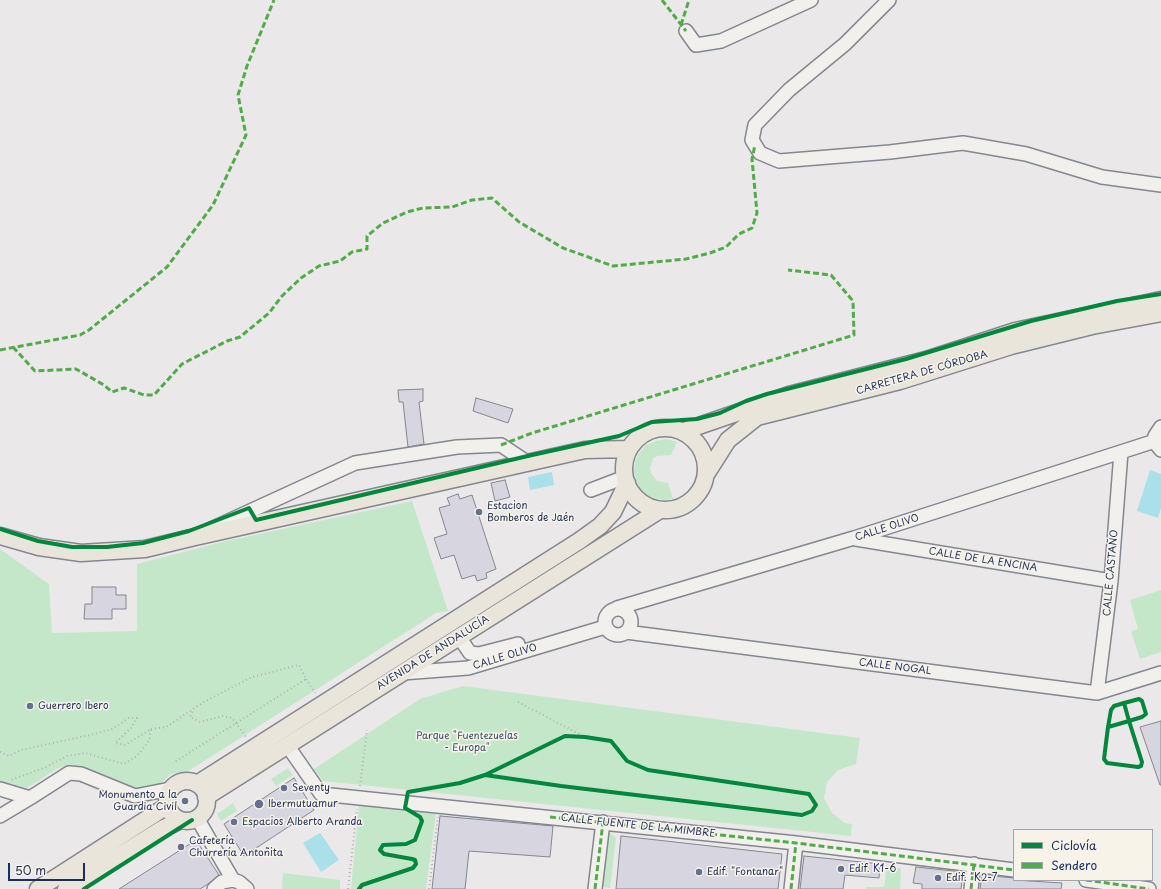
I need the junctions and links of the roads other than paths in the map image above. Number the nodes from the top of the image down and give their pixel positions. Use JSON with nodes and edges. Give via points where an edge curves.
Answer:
{"nodes":[{"id":1,"x":811,"y":0,"type":"edge"},
{"id":2,"x":889,"y":0,"type":"edge"},
{"id":3,"x":686,"y":31,"type":"dead end"},
{"id":4,"x":1161,"y":185,"type":"edge"},
{"id":5,"x":1161,"y":300,"type":"edge"},
{"id":6,"x":1161,"y":313,"type":"edge"},
{"id":7,"x":1161,"y":426,"type":"edge"},
{"id":8,"x":684,"y":431,"type":"junction"},
{"id":9,"x":1158,"y":445,"type":"edge"},
{"id":10,"x":629,"y":449,"type":"junction"},
{"id":11,"x":1121,"y":452,"type":"junction"},
{"id":12,"x":528,"y":463,"type":"junction"},
{"id":13,"x":707,"y":473,"type":"junction"},
{"id":14,"x":626,"y":480,"type":"junction"},
{"id":15,"x":591,"y":490,"type":"dead end"},
{"id":16,"x":660,"y":510,"type":"junction"},
{"id":17,"x":0,"y":536,"type":"edge"},
{"id":18,"x":195,"y":536,"type":"junction"},
{"id":19,"x":854,"y":538,"type":"junction"},
{"id":20,"x":1111,"y":581,"type":"junction"},
{"id":21,"x":617,"y":608,"type":"junction"},
{"id":22,"x":604,"y":622,"type":"junction"},
{"id":23,"x":626,"y":632,"type":"junction"},
{"id":24,"x":459,"y":637,"type":"junction"},
{"id":25,"x":402,"y":673,"type":"junction"},
{"id":26,"x":1161,"y":673,"type":"edge"},
{"id":27,"x":1097,"y":693,"type":"junction"},
{"id":28,"x":287,"y":745,"type":"junction"},
{"id":29,"x":197,"y":784,"type":"junction"},
{"id":30,"x":4,"y":785,"type":"edge"},
{"id":31,"x":170,"y":789,"type":"junction"},
{"id":32,"x":30,"y":798,"type":"junction"},
{"id":33,"x":206,"y":798,"type":"junction"},
{"id":34,"x":167,"y":806,"type":"junction"},
{"id":35,"x":0,"y":816,"type":"edge"},
{"id":36,"x":197,"y":818,"type":"junction"},
{"id":37,"x":181,"y":820,"type":"junction"},
{"id":38,"x":602,"y":822,"type":"junction"},
{"id":39,"x":796,"y":843,"type":"junction"},
{"id":40,"x":974,"y":864,"type":"junction"},
{"id":41,"x":1013,"y":870,"type":"edge"},
{"id":42,"x":233,"y":880,"type":"junction"},
{"id":43,"x":1093,"y":881,"type":"edge"},
{"id":44,"x":38,"y":889,"type":"edge"},
{"id":45,"x":66,"y":889,"type":"edge"},
{"id":46,"x":214,"y":889,"type":"edge"},
{"id":47,"x":247,"y":889,"type":"edge"},
{"id":48,"x":595,"y":889,"type":"edge"},
{"id":49,"x":791,"y":889,"type":"edge"},
{"id":50,"x":971,"y":889,"type":"edge"},
{"id":51,"x":1149,"y":889,"type":"edge"}],
"edges":[{"from":1,"to":3,"type":"street","via":[[721,41],[696,45]]},
{"from":2,"to":4,"type":"street","via":[[845,44],[789,90],[755,125],[752,140],[760,153],[779,161],[963,143],[1026,154],[1102,177]]},
{"from":5,"to":8,"type":"main road","name":"CARRETERA DE CÓRDOBA","via":[[1015,331],[926,360],[789,395]]},
{"from":6,"to":13,"type":"main road","name":"CARRETERA DE CÓRDOBA","via":[[1092,326],[1011,346],[900,381],[757,417],[728,440]]},
{"from":7,"to":9,"type":"street","via":[[1157,431]]},
{"from":8,"to":10,"type":"main road","via":[[672,428],[653,430],[636,439]]},
{"from":8,"to":13,"type":"main road","via":[[702,448]]},
{"from":9,"to":11,"type":"street","name":"CALLE OLIVO"},
{"from":10,"to":12,"type":"main road","via":[[585,450]]},
{"from":10,"to":14,"type":"main road","via":[[624,463]]},
{"from":11,"to":19,"type":"street","name":"CALLE OLIVO"},
{"from":11,"to":20,"type":"street","name":"CALLE CASTAÑO"},
{"from":12,"to":18,"type":"main road"},
{"from":12,"to":18,"type":"street","via":[[500,445],[457,447],[355,463]]},
{"from":13,"to":16,"type":"main road","via":[[696,496],[686,505]]},
{"from":14,"to":15,"type":"street"},
{"from":14,"to":16,"type":"main road","via":[[637,499]]},
{"from":14,"to":29,"type":"main road","name":"AVENIDA DE ANDALUCÍA","via":[[613,512],[600,526],[579,541]]},
{"from":16,"to":24,"type":"main road","name":"AVENIDA DE ANDALUCÍA"},
{"from":17,"to":18,"type":"main road","via":[[39,547],[81,553],[146,549]]},
{"from":19,"to":20,"type":"street","name":"CALLE DE LA ENCINA"},
{"from":19,"to":21,"type":"street","name":"CALLE OLIVO"},
{"from":20,"to":27,"type":"street","name":"CALLE CASTAÑO"},
{"from":21,"to":22,"type":"street","via":[[609,611]]},
{"from":21,"to":23,"type":"street","via":[[625,610],[631,617],[631,625]]},
{"from":22,"to":23,"type":"street","via":[[610,633],[618,635]]},
{"from":22,"to":24,"type":"street","name":"CALLE OLIVO","via":[[479,654],[470,653]]},
{"from":22,"to":25,"type":"street","name":"CALLE OLIVO","via":[[468,668]]},
{"from":23,"to":27,"type":"street","name":"CALLE NOGAL"},
{"from":24,"to":25,"type":"main road","name":"AVENIDA DE ANDALUCÍA"},
{"from":25,"to":28,"type":"main road","name":"AVENIDA DE ANDALUCÍA"},
{"from":26,"to":27,"type":"street","name":"CALLE NOGAL"},
{"from":28,"to":33,"type":"main road","name":"AVENIDA DE ANDALUCÍA"},
{"from":28,"to":38,"type":"street","name":"CALLE FUENTE DE LA MIMBRE","via":[[321,794]]},
{"from":29,"to":31,"type":"main road","via":[[180,782]]},
{"from":29,"to":33,"type":"main road","via":[[202,788]]},
{"from":30,"to":32,"type":"street"},
{"from":31,"to":32,"type":"street","via":[[135,796],[81,774],[69,773]]},
{"from":31,"to":34,"type":"main road"},
{"from":32,"to":35,"type":"street"},
{"from":33,"to":36,"type":"main road","via":[[205,809]]},
{"from":34,"to":37,"type":"main road","via":[[172,815]]},
{"from":34,"to":44,"type":"main road"},
{"from":36,"to":37,"type":"main road"},
{"from":36,"to":42,"type":"street"},
{"from":37,"to":45,"type":"main road","via":[[162,828]]},
{"from":38,"to":39,"type":"street","name":"CALLE FUENTE DE LA MIMBRE"},
{"from":38,"to":48,"type":"street"},
{"from":39,"to":40,"type":"street","name":"CALLE FUENTE DE LA MIMBRE"},
{"from":39,"to":49,"type":"street"},
{"from":40,"to":41,"type":"street","name":"CALLE FUENTE DE LA MIMBRE"},
{"from":40,"to":50,"type":"street"},
{"from":42,"to":46,"type":"street","via":[[222,882]]},
{"from":42,"to":47,"type":"street"},
{"from":43,"to":51,"type":"street"}]}
